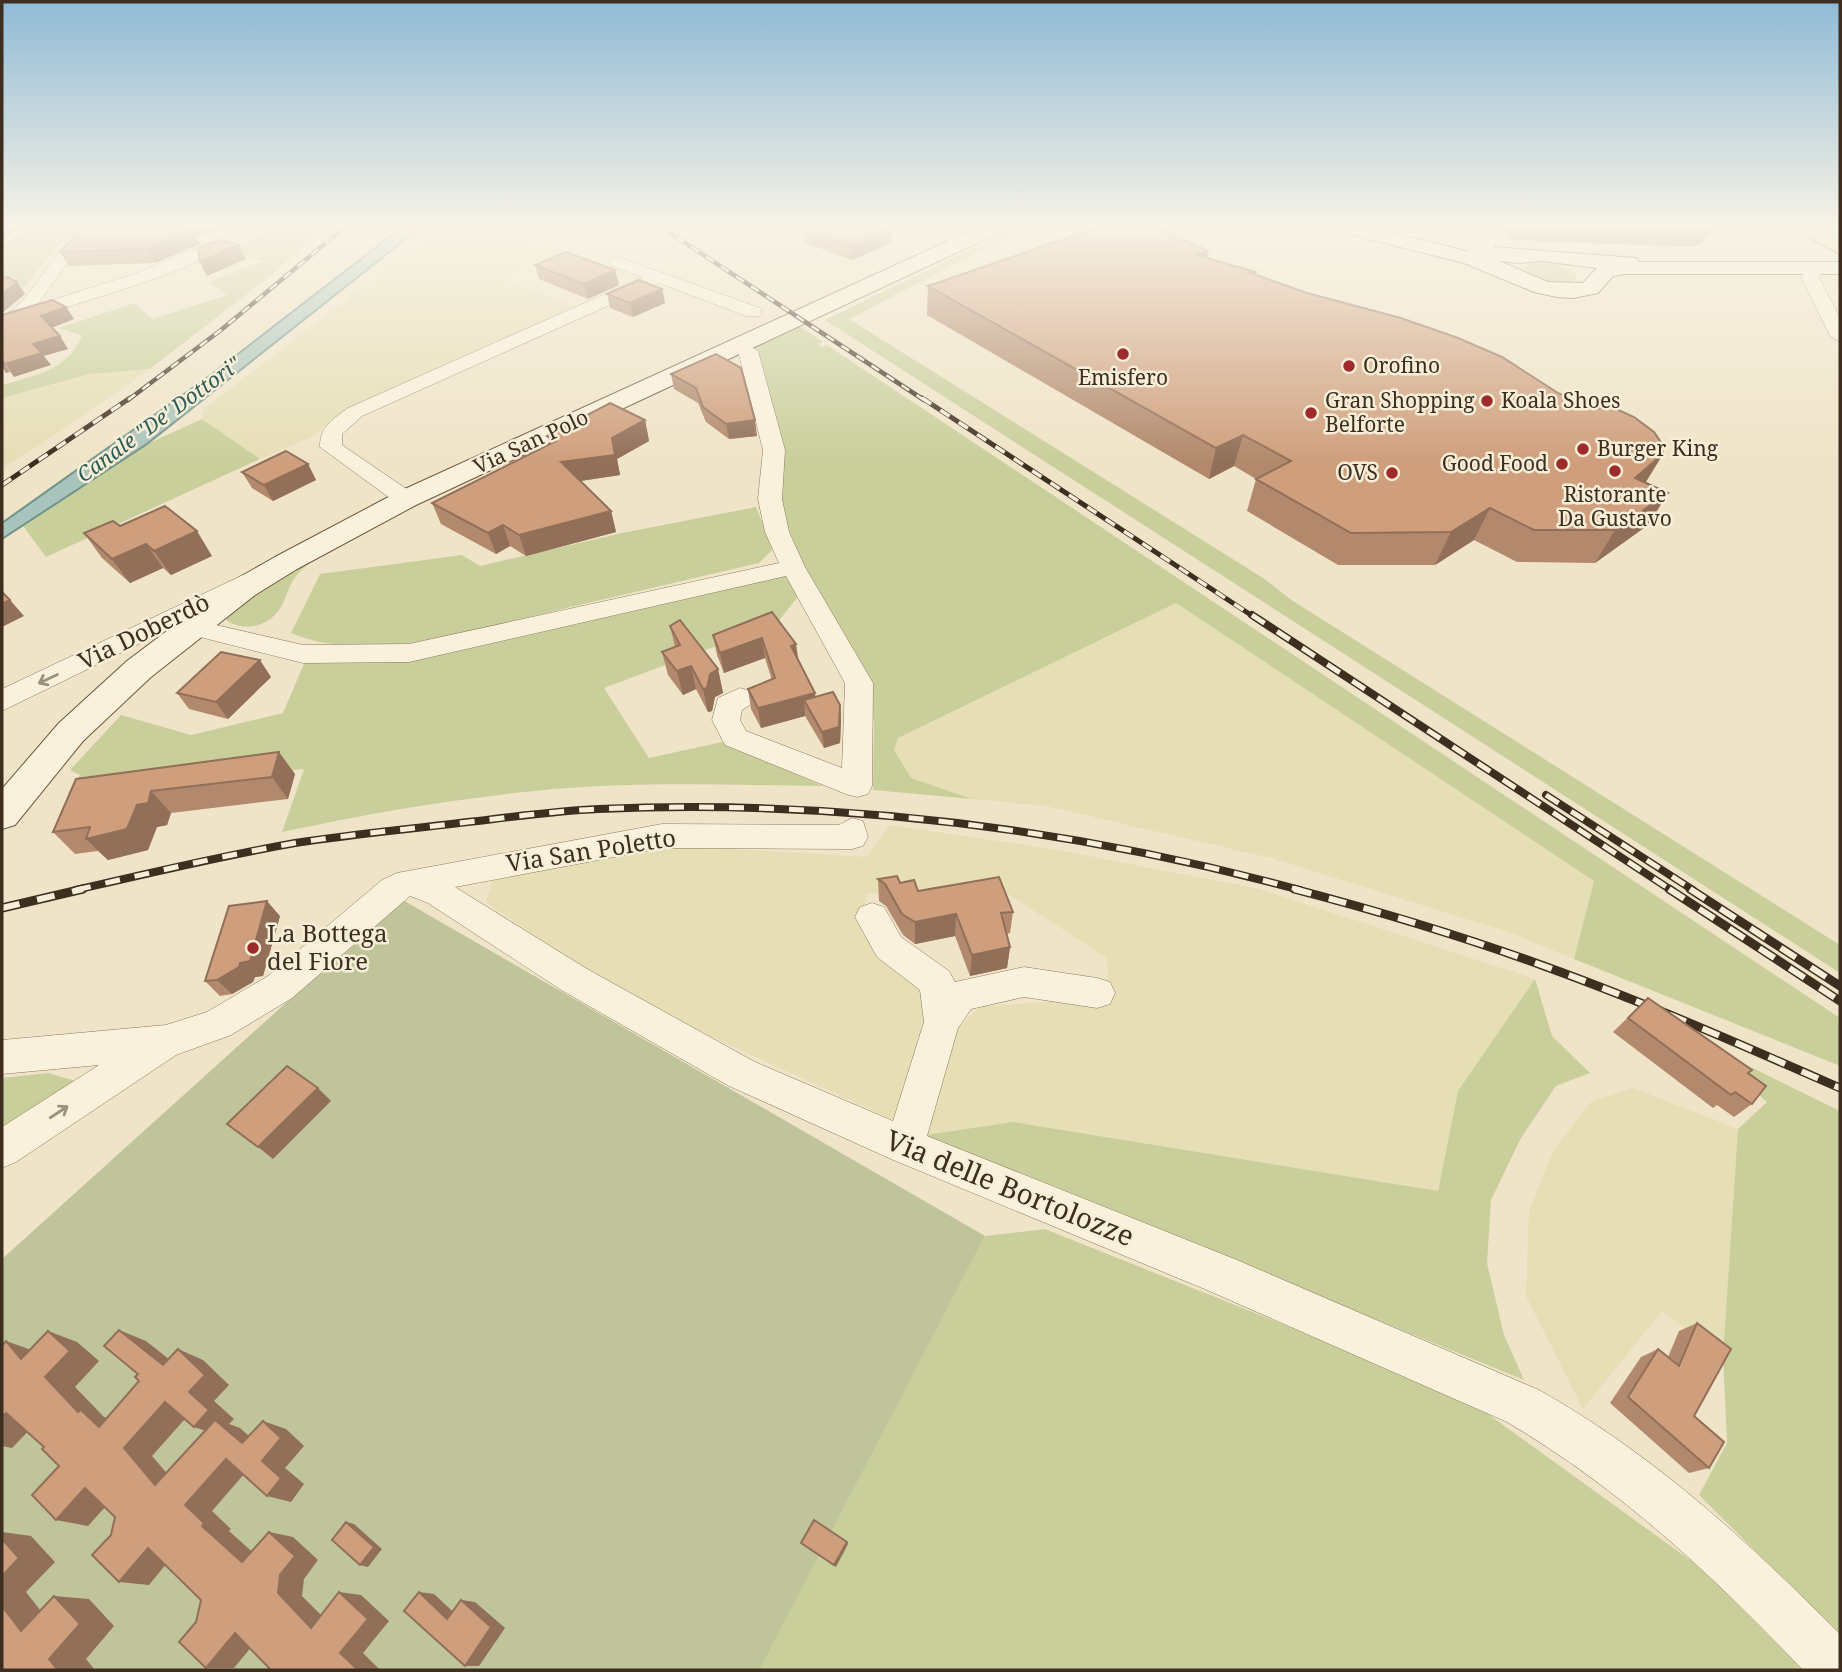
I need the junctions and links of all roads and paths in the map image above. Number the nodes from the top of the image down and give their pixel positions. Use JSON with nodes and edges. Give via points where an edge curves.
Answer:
{"nodes":[{"id":1,"x":26,"y":305,"type":"edge"},
{"id":2,"x":54,"y":305,"type":"edge"},
{"id":3,"x":596,"y":305,"type":"edge"},
{"id":4,"x":734,"y":305,"type":"edge"},
{"id":5,"x":827,"y":305,"type":"edge"},
{"id":6,"x":1824,"y":305,"type":"edge"},
{"id":7,"x":753,"y":312,"type":"dead end"},
{"id":8,"x":7,"y":320,"type":"edge"},
{"id":9,"x":1840,"y":336,"type":"edge"},
{"id":10,"x":748,"y":351,"type":"dead end"},
{"id":11,"x":407,"y":499,"type":"junction"},
{"id":12,"x":286,"y":563,"type":"junction"},
{"id":13,"x":793,"y":567,"type":"junction"},
{"id":14,"x":193,"y":627,"type":"junction"},
{"id":15,"x":740,"y":698,"type":"dead end"},
{"id":16,"x":2,"y":701,"type":"edge"},
{"id":17,"x":8,"y":803,"type":"edge"},
{"id":18,"x":852,"y":830,"type":"dead end"},
{"id":19,"x":409,"y":882,"type":"junction"},
{"id":20,"x":872,"y":917,"type":"dead end"},
{"id":21,"x":1097,"y":993,"type":"dead end"},
{"id":22,"x":942,"y":1022,"type":"junction"},
{"id":23,"x":166,"y":1042,"type":"junction"},
{"id":24,"x":2,"y":1057,"type":"edge"},
{"id":25,"x":905,"y":1146,"type":"junction"},
{"id":26,"x":2,"y":1149,"type":"edge"},
{"id":27,"x":1839,"y":1670,"type":"edge"}],
"edges":[{"from":1,"to":8,"type":"street"},
{"from":2,"to":8,"type":"street"},
{"from":3,"to":11,"type":"street","via":[[355,412],[331,432],[331,447]]},
{"from":4,"to":7,"type":"street"},
{"from":5,"to":11,"type":"main road","name":"Via San Polo"},
{"from":6,"to":9,"type":"street"},
{"from":10,"to":13,"type":"street","via":[[774,450],[770,499],[777,532]]},
{"from":11,"to":12,"type":"main road","name":"Via San Polo"},
{"from":12,"to":14,"type":"main road","name":"Via San Polo"},
{"from":12,"to":16,"type":"street","name":"Via Doberdò","one_way":true},
{"from":13,"to":14,"type":"street","via":[[409,653],[303,654]]},
{"from":13,"to":15,"type":"street","via":[[859,683],[857,786],[735,738],[726,720],[728,705]]},
{"from":14,"to":17,"type":"main road","name":"Via San Polo","via":[[71,732]]},
{"from":18,"to":19,"type":"street","name":"Via San Poletto","via":[[852,837],[662,836]]},
{"from":19,"to":23,"type":"street","via":[[394,889],[280,987],[218,1024]]},
{"from":19,"to":25,"type":"street","name":"Via delle Bortolozze","via":[[440,894],[575,980],[742,1074]]},
{"from":20,"to":22,"type":"street","via":[[889,947],[937,982]]},
{"from":21,"to":22,"type":"street","via":[[1024,982],[960,996]]},
{"from":22,"to":25,"type":"street"},
{"from":23,"to":24,"type":"street"},
{"from":26,"to":23,"type":"street","one_way":true},
{"from":25,"to":27,"type":"street","name":"Via delle Bortolozze","via":[[1222,1275],[1564,1428],[1654,1493],[1725,1554]]}]}
